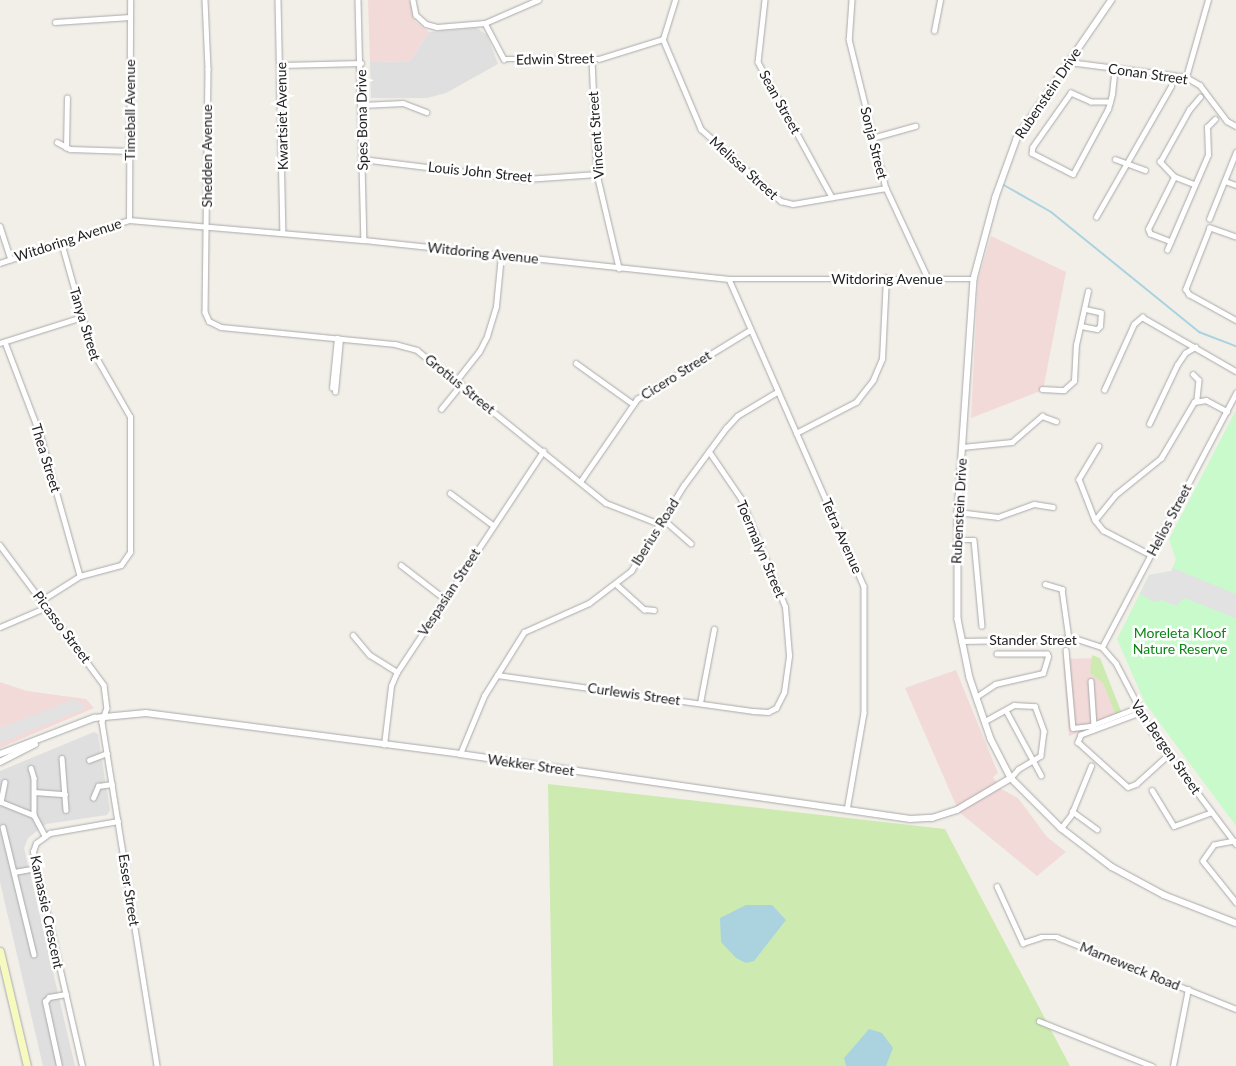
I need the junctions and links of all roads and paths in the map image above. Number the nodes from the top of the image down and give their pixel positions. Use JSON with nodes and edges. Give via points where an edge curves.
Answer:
{"nodes":[{"id":1,"x":130,"y":0,"type":"edge"},
{"id":2,"x":204,"y":0,"type":"edge"},
{"id":3,"x":278,"y":0,"type":"edge"},
{"id":4,"x":358,"y":0,"type":"edge"},
{"id":5,"x":413,"y":0,"type":"edge"},
{"id":6,"x":538,"y":0,"type":"edge"},
{"id":7,"x":675,"y":0,"type":"edge"},
{"id":8,"x":765,"y":0,"type":"edge"},
{"id":9,"x":852,"y":0,"type":"edge"},
{"id":10,"x":940,"y":0,"type":"edge"},
{"id":11,"x":1112,"y":0,"type":"edge"},
{"id":12,"x":1208,"y":0,"type":"edge"},
{"id":13,"x":130,"y":17,"type":"junction"},
{"id":14,"x":55,"y":22,"type":"dead end"},
{"id":15,"x":485,"y":23,"type":"junction"},
{"id":16,"x":934,"y":31,"type":"dead end"},
{"id":17,"x":663,"y":39,"type":"junction"},
{"id":18,"x":592,"y":59,"type":"junction"},
{"id":19,"x":1069,"y":62,"type":"junction"},
{"id":20,"x":361,"y":63,"type":"junction"},
{"id":21,"x":282,"y":66,"type":"junction"},
{"id":22,"x":1114,"y":76,"type":"dead end"},
{"id":23,"x":1186,"y":77,"type":"junction"},
{"id":24,"x":1171,"y":86,"type":"dead end"},
{"id":25,"x":1200,"y":97,"type":"dead end"},
{"id":26,"x":67,"y":98,"type":"dead end"},
{"id":27,"x":1110,"y":102,"type":"junction"},
{"id":28,"x":362,"y":105,"type":"junction"},
{"id":29,"x":426,"y":112,"type":"dead end"},
{"id":30,"x":1215,"y":119,"type":"dead end"},
{"id":31,"x":915,"y":126,"type":"dead end"},
{"id":32,"x":1236,"y":126,"type":"edge"},
{"id":33,"x":872,"y":138,"type":"junction"},
{"id":34,"x":57,"y":142,"type":"dead end"},
{"id":35,"x":66,"y":148,"type":"junction"},
{"id":36,"x":130,"y":151,"type":"junction"},
{"id":37,"x":1236,"y":152,"type":"edge"},
{"id":38,"x":362,"y":158,"type":"junction"},
{"id":39,"x":1115,"y":159,"type":"dead end"},
{"id":40,"x":1127,"y":164,"type":"junction"},
{"id":41,"x":1145,"y":170,"type":"dead end"},
{"id":42,"x":597,"y":174,"type":"junction"},
{"id":43,"x":1174,"y":177,"type":"junction"},
{"id":44,"x":1225,"y":181,"type":"junction"},
{"id":45,"x":1236,"y":184,"type":"edge"},
{"id":46,"x":1195,"y":185,"type":"junction"},
{"id":47,"x":886,"y":188,"type":"junction"},
{"id":48,"x":832,"y":197,"type":"junction"},
{"id":49,"x":1096,"y":217,"type":"dead end"},
{"id":50,"x":1209,"y":219,"type":"dead end"},
{"id":51,"x":129,"y":220,"type":"junction"},
{"id":52,"x":0,"y":226,"type":"edge"},
{"id":53,"x":206,"y":227,"type":"junction"},
{"id":54,"x":283,"y":233,"type":"junction"},
{"id":55,"x":1236,"y":237,"type":"edge"},
{"id":56,"x":364,"y":240,"type":"junction"},
{"id":57,"x":61,"y":242,"type":"junction"},
{"id":58,"x":1171,"y":242,"type":"junction"},
{"id":59,"x":1167,"y":250,"type":"dead end"},
{"id":60,"x":501,"y":255,"type":"junction"},
{"id":61,"x":11,"y":259,"type":"junction"},
{"id":62,"x":0,"y":263,"type":"edge"},
{"id":63,"x":619,"y":268,"type":"junction"},
{"id":64,"x":886,"y":278,"type":"junction"},
{"id":65,"x":928,"y":278,"type":"junction"},
{"id":66,"x":729,"y":279,"type":"junction"},
{"id":67,"x":974,"y":279,"type":"junction"},
{"id":68,"x":1088,"y":291,"type":"dead end"},
{"id":69,"x":1084,"y":309,"type":"junction"},
{"id":70,"x":205,"y":312,"type":"joint"},
{"id":71,"x":82,"y":316,"type":"junction"},
{"id":72,"x":1236,"y":320,"type":"edge"},
{"id":73,"x":1080,"y":326,"type":"junction"},
{"id":74,"x":750,"y":330,"type":"junction"},
{"id":75,"x":339,"y":338,"type":"junction"},
{"id":76,"x":3,"y":342,"type":"edge"},
{"id":77,"x":1195,"y":347,"type":"junction"},
{"id":78,"x":576,"y":363,"type":"dead end"},
{"id":79,"x":1236,"y":371,"type":"edge"},
{"id":80,"x":1193,"y":374,"type":"dead end"},
{"id":81,"x":458,"y":382,"type":"junction"},
{"id":82,"x":1042,"y":389,"type":"dead end"},
{"id":83,"x":334,"y":390,"type":"dead end"},
{"id":84,"x":1104,"y":390,"type":"dead end"},
{"id":85,"x":777,"y":392,"type":"junction"},
{"id":86,"x":1236,"y":393,"type":"edge"},
{"id":87,"x":1197,"y":400,"type":"junction"},
{"id":88,"x":633,"y":404,"type":"junction"},
{"id":89,"x":441,"y":409,"type":"dead end"},
{"id":90,"x":1227,"y":411,"type":"junction"},
{"id":91,"x":1056,"y":421,"type":"dead end"},
{"id":92,"x":1149,"y":424,"type":"dead end"},
{"id":93,"x":796,"y":433,"type":"junction"},
{"id":94,"x":1099,"y":446,"type":"dead end"},
{"id":95,"x":962,"y":447,"type":"junction"},
{"id":96,"x":543,"y":451,"type":"junction"},
{"id":97,"x":709,"y":452,"type":"junction"},
{"id":98,"x":580,"y":482,"type":"junction"},
{"id":99,"x":450,"y":493,"type":"dead end"},
{"id":100,"x":1053,"y":507,"type":"dead end"},
{"id":101,"x":958,"y":512,"type":"junction"},
{"id":102,"x":663,"y":519,"type":"junction"},
{"id":103,"x":1095,"y":520,"type":"junction"},
{"id":104,"x":660,"y":524,"type":"junction"},
{"id":105,"x":493,"y":525,"type":"junction"},
{"id":106,"x":957,"y":540,"type":"junction"},
{"id":107,"x":691,"y":543,"type":"dead end"},
{"id":108,"x":0,"y":545,"type":"edge"},
{"id":109,"x":1150,"y":556,"type":"junction"},
{"id":110,"x":401,"y":565,"type":"dead end"},
{"id":111,"x":80,"y":576,"type":"junction"},
{"id":112,"x":616,"y":584,"type":"junction"},
{"id":113,"x":1045,"y":584,"type":"dead end"},
{"id":114,"x":445,"y":599,"type":"junction"},
{"id":115,"x":42,"y":600,"type":"junction"},
{"id":116,"x":47,"y":607,"type":"junction"},
{"id":117,"x":654,"y":610,"type":"dead end"},
{"id":118,"x":982,"y":626,"type":"dead end"},
{"id":119,"x":0,"y":627,"type":"edge"},
{"id":120,"x":714,"y":628,"type":"dead end"},
{"id":121,"x":353,"y":636,"type":"dead end"},
{"id":122,"x":1069,"y":639,"type":"junction"},
{"id":123,"x":961,"y":641,"type":"junction"},
{"id":124,"x":1102,"y":647,"type":"junction"},
{"id":125,"x":1066,"y":650,"type":"dead end"},
{"id":126,"x":997,"y":654,"type":"dead end"},
{"id":127,"x":397,"y":672,"type":"junction"},
{"id":128,"x":497,"y":675,"type":"junction"},
{"id":129,"x":1091,"y":681,"type":"dead end"},
{"id":130,"x":976,"y":697,"type":"junction"},
{"id":131,"x":700,"y":703,"type":"junction"},
{"id":132,"x":1136,"y":708,"type":"junction"},
{"id":133,"x":772,"y":710,"type":"joint"},
{"id":134,"x":1007,"y":712,"type":"junction"},
{"id":135,"x":1140,"y":714,"type":"junction"},
{"id":136,"x":106,"y":715,"type":"junction"},
{"id":137,"x":985,"y":721,"type":"junction"},
{"id":138,"x":1094,"y":725,"type":"junction"},
{"id":139,"x":45,"y":737,"type":"junction"},
{"id":140,"x":384,"y":745,"type":"junction"},
{"id":141,"x":107,"y":753,"type":"junction"},
{"id":142,"x":0,"y":754,"type":"edge"},
{"id":143,"x":460,"y":754,"type":"junction"},
{"id":144,"x":1169,"y":754,"type":"junction"},
{"id":145,"x":62,"y":758,"type":"dead end"},
{"id":146,"x":89,"y":760,"type":"dead end"},
{"id":147,"x":1033,"y":761,"type":"junction"},
{"id":148,"x":0,"y":762,"type":"edge"},
{"id":149,"x":1091,"y":766,"type":"dead end"},
{"id":150,"x":32,"y":768,"type":"dead end"},
{"id":151,"x":1041,"y":775,"type":"dead end"},
{"id":152,"x":1011,"y":778,"type":"junction"},
{"id":153,"x":4,"y":782,"type":"dead end"},
{"id":154,"x":112,"y":784,"type":"junction"},
{"id":155,"x":1152,"y":790,"type":"dead end"},
{"id":156,"x":34,"y":792,"type":"junction"},
{"id":157,"x":65,"y":794,"type":"junction"},
{"id":158,"x":93,"y":798,"type":"dead end"},
{"id":159,"x":66,"y":810,"type":"dead end"},
{"id":160,"x":847,"y":810,"type":"junction"},
{"id":161,"x":1072,"y":811,"type":"junction"},
{"id":162,"x":1212,"y":812,"type":"junction"},
{"id":163,"x":34,"y":815,"type":"junction"},
{"id":164,"x":118,"y":821,"type":"junction"},
{"id":165,"x":3,"y":827,"type":"dead end"},
{"id":166,"x":1061,"y":828,"type":"junction"},
{"id":167,"x":1097,"y":829,"type":"dead end"},
{"id":168,"x":45,"y":836,"type":"junction"},
{"id":169,"x":1235,"y":842,"type":"edge"},
{"id":170,"x":36,"y":868,"type":"junction"},
{"id":171,"x":14,"y":872,"type":"junction"},
{"id":172,"x":997,"y":886,"type":"dead end"},
{"id":173,"x":1236,"y":902,"type":"edge"},
{"id":174,"x":1236,"y":922,"type":"edge"},
{"id":175,"x":0,"y":951,"type":"edge"},
{"id":176,"x":34,"y":954,"type":"dead end"},
{"id":177,"x":1188,"y":989,"type":"junction"},
{"id":178,"x":66,"y":994,"type":"junction"},
{"id":179,"x":1236,"y":1009,"type":"edge"},
{"id":180,"x":1039,"y":1021,"type":"dead end"},
{"id":181,"x":27,"y":1066,"type":"edge"},
{"id":182,"x":59,"y":1066,"type":"edge"},
{"id":183,"x":82,"y":1066,"type":"edge"},
{"id":184,"x":158,"y":1066,"type":"edge"},
{"id":185,"x":1152,"y":1066,"type":"edge"},
{"id":186,"x":1173,"y":1066,"type":"edge"}],
"edges":[{"from":1,"to":13,"type":"street","name":"Timeball Avenue"},
{"from":2,"to":53,"type":"street","name":"Shedden Avenue","via":[[208,69]]},
{"from":3,"to":21,"type":"street","name":"Kwartsiet Avenue"},
{"from":4,"to":20,"type":"street","name":"Spes Bona Drive"},
{"from":5,"to":15,"type":"street","via":[[416,15],[430,26]]},
{"from":6,"to":15,"type":"street"},
{"from":7,"to":17,"type":"street"},
{"from":8,"to":48,"type":"street","name":"Sean Street","via":[[758,62]]},
{"from":9,"to":33,"type":"street","name":"Sonja Street","via":[[849,39]]},
{"from":10,"to":16,"type":"street"},
{"from":11,"to":19,"type":"street","name":"Rubenstein Drive"},
{"from":12,"to":23,"type":"street"},
{"from":13,"to":14,"type":"street"},
{"from":13,"to":36,"type":"street","name":"Timeball Avenue"},
{"from":15,"to":18,"type":"street","name":"Edwin Street","via":[[504,59]]},
{"from":17,"to":18,"type":"street","name":"Edwin Street"},
{"from":17,"to":48,"type":"street","name":"Melissa Street","via":[[699,126],[707,135],[785,204]]},
{"from":18,"to":42,"type":"street","name":"Vincent Street"},
{"from":19,"to":23,"type":"street","name":"Conan Street"},
{"from":19,"to":67,"type":"street","name":"Rubenstein Drive","via":[[1024,125],[1010,151]]},
{"from":20,"to":21,"type":"street"},
{"from":20,"to":28,"type":"street","name":"Spes Bona Drive"},
{"from":21,"to":54,"type":"street","name":"Kwartsiet Avenue"},
{"from":22,"to":27,"type":"street"},
{"from":23,"to":32,"type":"street","name":"Conan Street","via":[[1200,85],[1227,121]]},
{"from":24,"to":40,"type":"street"},
{"from":25,"to":43,"type":"street","via":[[1189,110],[1160,162]]},
{"from":26,"to":35,"type":"street"},
{"from":27,"to":27,"type":"street","via":[[1072,175],[1032,153],[1071,94],[1091,102]]},
{"from":28,"to":29,"type":"street","via":[[403,103]]},
{"from":28,"to":38,"type":"street","name":"Spes Bona Drive"},
{"from":30,"to":46,"type":"street","via":[[1207,127],[1208,152]]},
{"from":31,"to":33,"type":"street"},
{"from":33,"to":47,"type":"street","name":"Sonja Street"},
{"from":34,"to":35,"type":"street"},
{"from":35,"to":36,"type":"street"},
{"from":36,"to":51,"type":"street","name":"Timeball Avenue"},
{"from":37,"to":44,"type":"street"},
{"from":38,"to":42,"type":"street","name":"Louis John Street","via":[[519,179]]},
{"from":38,"to":56,"type":"street","name":"Spes Bona Drive"},
{"from":39,"to":40,"type":"street"},
{"from":40,"to":41,"type":"street"},
{"from":40,"to":49,"type":"street"},
{"from":42,"to":63,"type":"street","name":"Vincent Street"},
{"from":43,"to":46,"type":"street"},
{"from":43,"to":58,"type":"street","via":[[1148,229],[1150,234]]},
{"from":44,"to":45,"type":"street"},
{"from":44,"to":50,"type":"street"},
{"from":46,"to":58,"type":"street"},
{"from":47,"to":48,"type":"street","name":"Melissa Street"},
{"from":47,"to":65,"type":"street","name":"Sonja Street"},
{"from":51,"to":53,"type":"street","name":"Witdoring Avenue"},
{"from":51,"to":57,"type":"street","name":"Witdoring Avenue"},
{"from":52,"to":61,"type":"street"},
{"from":53,"to":54,"type":"street","name":"Witdoring Avenue"},
{"from":53,"to":70,"type":"street","name":"Shedden Avenue"},
{"from":54,"to":56,"type":"street","name":"Witdoring Avenue"},
{"from":55,"to":72,"type":"street","via":[[1210,228],[1186,290]]},
{"from":56,"to":60,"type":"street","name":"Witdoring Avenue"},
{"from":57,"to":61,"type":"street","name":"Witdoring Avenue"},
{"from":57,"to":71,"type":"street","name":"Tanya Street"},
{"from":58,"to":59,"type":"street"},
{"from":60,"to":63,"type":"street","name":"Witdoring Avenue"},
{"from":60,"to":81,"type":"street","via":[[492,320],[482,347]]},
{"from":61,"to":62,"type":"street","name":"Witdoring Avenue"},
{"from":63,"to":66,"type":"street","name":"Witdoring Avenue"},
{"from":64,"to":65,"type":"street","name":"Witdoring Avenue"},
{"from":64,"to":66,"type":"street","name":"Witdoring Avenue"},
{"from":64,"to":93,"type":"street","via":[[882,359],[873,380],[856,402]]},
{"from":65,"to":67,"type":"street","name":"Witdoring Avenue"},
{"from":66,"to":74,"type":"street","name":"Tetra Avenue"},
{"from":67,"to":95,"type":"street","name":"Rubenstein Drive"},
{"from":68,"to":69,"type":"street"},
{"from":69,"to":73,"type":"street"},
{"from":69,"to":73,"type":"street","via":[[1101,313],[1100,326],[1096,329]]},
{"from":70,"to":75,"type":"street","name":"Grotius Street","via":[[209,322],[221,327]]},
{"from":71,"to":76,"type":"street"},
{"from":71,"to":111,"type":"street","name":"Tanya Street","via":[[99,368],[130,417],[130,548],[128,558],[121,565]]},
{"from":73,"to":82,"type":"street","via":[[1074,382],[1064,390]]},
{"from":74,"to":85,"type":"street","name":"Tetra Avenue"},
{"from":74,"to":88,"type":"street","name":"Cicero Street","via":[[654,387]]},
{"from":75,"to":81,"type":"street","name":"Grotius Street","via":[[409,347]]},
{"from":75,"to":83,"type":"street"},
{"from":76,"to":111,"type":"street","name":"Thea Street","via":[[41,437]]},
{"from":77,"to":79,"type":"street"},
{"from":77,"to":84,"type":"street","via":[[1145,318],[1138,318]]},
{"from":77,"to":92,"type":"street","via":[[1185,353],[1177,365]]},
{"from":78,"to":88,"type":"street"},
{"from":80,"to":87,"type":"street","via":[[1199,380]]},
{"from":81,"to":89,"type":"street"},
{"from":81,"to":96,"type":"street","name":"Grotius Street"},
{"from":85,"to":93,"type":"street","name":"Tetra Avenue"},
{"from":85,"to":97,"type":"street","name":"Iberius Road","via":[[737,416]]},
{"from":86,"to":90,"type":"street","name":"Helios Street"},
{"from":87,"to":90,"type":"street","via":[[1206,400]]},
{"from":87,"to":103,"type":"street","via":[[1161,458],[1115,495]]},
{"from":88,"to":98,"type":"street","name":"Cicero Street"},
{"from":90,"to":109,"type":"street","name":"Helios Street"},
{"from":91,"to":95,"type":"street","via":[[1042,416],[1012,442]]},
{"from":93,"to":160,"type":"street","name":"Tetra Avenue","via":[[864,591],[864,713]]},
{"from":94,"to":103,"type":"street","via":[[1079,479]]},
{"from":95,"to":101,"type":"street","name":"Rubenstein Drive"},
{"from":96,"to":98,"type":"street","name":"Grotius Street"},
{"from":96,"to":105,"type":"street","name":"Vespasian Street"},
{"from":97,"to":102,"type":"street","name":"Iberius Road"},
{"from":97,"to":133,"type":"street","name":"Toermalyn Street","via":[[741,500],[785,607],[789,655],[784,692]]},
{"from":98,"to":104,"type":"street","name":"Grotius Street","via":[[610,506]]},
{"from":99,"to":105,"type":"street"},
{"from":100,"to":101,"type":"street","via":[[1034,504],[998,517]]},
{"from":101,"to":106,"type":"street","name":"Rubenstein Drive"},
{"from":102,"to":104,"type":"street","name":"Iberius Road"},
{"from":102,"to":107,"type":"street"},
{"from":103,"to":109,"type":"street","via":[[1103,530]]},
{"from":104,"to":112,"type":"street","name":"Iberius Road","via":[[637,564]]},
{"from":105,"to":114,"type":"street","name":"Vespasian Street"},
{"from":106,"to":118,"type":"street","via":[[974,540]]},
{"from":106,"to":123,"type":"street","name":"Rubenstein Drive"},
{"from":108,"to":115,"type":"street","name":"Picasso Street"},
{"from":109,"to":124,"type":"street","name":"Helios Street"},
{"from":110,"to":114,"type":"street"},
{"from":111,"to":115,"type":"street"},
{"from":112,"to":117,"type":"street","via":[[644,609]]},
{"from":112,"to":128,"type":"street","name":"Iberius Road","via":[[589,603],[524,632]]},
{"from":113,"to":122,"type":"street","via":[[1062,589]]},
{"from":114,"to":127,"type":"street","name":"Vespasian Street"},
{"from":115,"to":116,"type":"street","name":"Picasso Street"},
{"from":116,"to":119,"type":"street"},
{"from":116,"to":136,"type":"street","name":"Picasso Street","via":[[102,680]]},
{"from":120,"to":131,"type":"street"},
{"from":121,"to":127,"type":"street","via":[[370,655]]},
{"from":122,"to":123,"type":"street","name":"Stander Street"},
{"from":122,"to":124,"type":"street","name":"Stander Street","via":[[1087,640]]},
{"from":123,"to":130,"type":"street","name":"Rubenstein Drive"},
{"from":124,"to":132,"type":"street","name":"Van Bergen Street","via":[[1116,663]]},
{"from":125,"to":138,"type":"street","via":[[1072,725],[1075,729]]},
{"from":126,"to":130,"type":"street","via":[[1047,654],[1048,657],[1043,673],[995,684]]},
{"from":127,"to":140,"type":"street","name":"Vespasian Street","via":[[391,686]]},
{"from":128,"to":131,"type":"street","name":"Curlewis Street"},
{"from":128,"to":143,"type":"street","name":"Iberius Road","via":[[471,721]]},
{"from":129,"to":138,"type":"street"},
{"from":130,"to":137,"type":"street","name":"Rubenstein Drive"},
{"from":131,"to":133,"type":"street","name":"Curlewis Street"},
{"from":132,"to":135,"type":"street","name":"Van Bergen Street"},
{"from":132,"to":138,"type":"street"},
{"from":134,"to":137,"type":"street"},
{"from":134,"to":147,"type":"street"},
{"from":134,"to":147,"type":"street","via":[[1014,705],[1035,706],[1044,740],[1041,756]]},
{"from":135,"to":144,"type":"street","name":"Van Bergen Street"},
{"from":135,"to":144,"type":"street","via":[[1081,734],[1078,742],[1128,786],[1136,784]]},
{"from":136,"to":139,"type":"street","name":"Wekker Street"},
{"from":136,"to":140,"type":"street","name":"Wekker Street","via":[[146,713]]},
{"from":136,"to":141,"type":"street","name":"Esser Street","via":[[102,722]]},
{"from":137,"to":152,"type":"street","name":"Rubenstein Drive"},
{"from":139,"to":142,"type":"street","name":"Wekker Street"},
{"from":139,"to":148,"type":"street","name":"Wekker Street"},
{"from":140,"to":143,"type":"street","name":"Wekker Street"},
{"from":141,"to":146,"type":"street"},
{"from":141,"to":154,"type":"street","name":"Esser Street"},
{"from":143,"to":160,"type":"street","name":"Wekker Street"},
{"from":144,"to":162,"type":"street","name":"Van Bergen Street"},
{"from":145,"to":157,"type":"street"},
{"from":147,"to":151,"type":"street"},
{"from":147,"to":152,"type":"street"},
{"from":149,"to":161,"type":"street"},
{"from":150,"to":156,"type":"street"},
{"from":152,"to":160,"type":"street","name":"Wekker Street","via":[[961,808],[932,818],[910,819]]},
{"from":152,"to":166,"type":"street","name":"Rubenstein Drive"},
{"from":153,"to":163,"type":"street","via":[[1,802]]},
{"from":154,"to":158,"type":"street","via":[[98,786]]},
{"from":154,"to":164,"type":"street","name":"Esser Street"},
{"from":155,"to":162,"type":"street","via":[[1174,826]]},
{"from":156,"to":157,"type":"street"},
{"from":156,"to":163,"type":"street"},
{"from":157,"to":159,"type":"street"},
{"from":161,"to":166,"type":"street"},
{"from":161,"to":167,"type":"street"},
{"from":162,"to":169,"type":"street","name":"Van Bergen Street"},
{"from":163,"to":168,"type":"street"},
{"from":164,"to":168,"type":"street","name":"Kamassie Crescent","via":[[56,830]]},
{"from":164,"to":184,"type":"street","name":"Esser Street"},
{"from":165,"to":171,"type":"street"},
{"from":166,"to":174,"type":"street","name":"Rubenstein Drive","via":[[1096,856],[1145,886]]},
{"from":168,"to":170,"type":"street","name":"Kamassie Crescent","via":[[34,848]]},
{"from":169,"to":173,"type":"street","via":[[1214,845],[1203,862]]},
{"from":170,"to":171,"type":"street"},
{"from":170,"to":178,"type":"street","name":"Kamassie Crescent"},
{"from":171,"to":176,"type":"street"},
{"from":172,"to":177,"type":"street","name":"Marneweck Road","via":[[1023,943],[1041,936],[1057,937]]},
{"from":175,"to":181,"type":"main road"},
{"from":177,"to":179,"type":"street","name":"Marneweck Road"},
{"from":177,"to":186,"type":"street"},
{"from":178,"to":182,"type":"street","via":[[49,997],[45,1002]]},
{"from":178,"to":183,"type":"street","name":"Kamassie Crescent"},
{"from":180,"to":185,"type":"street"}]}
